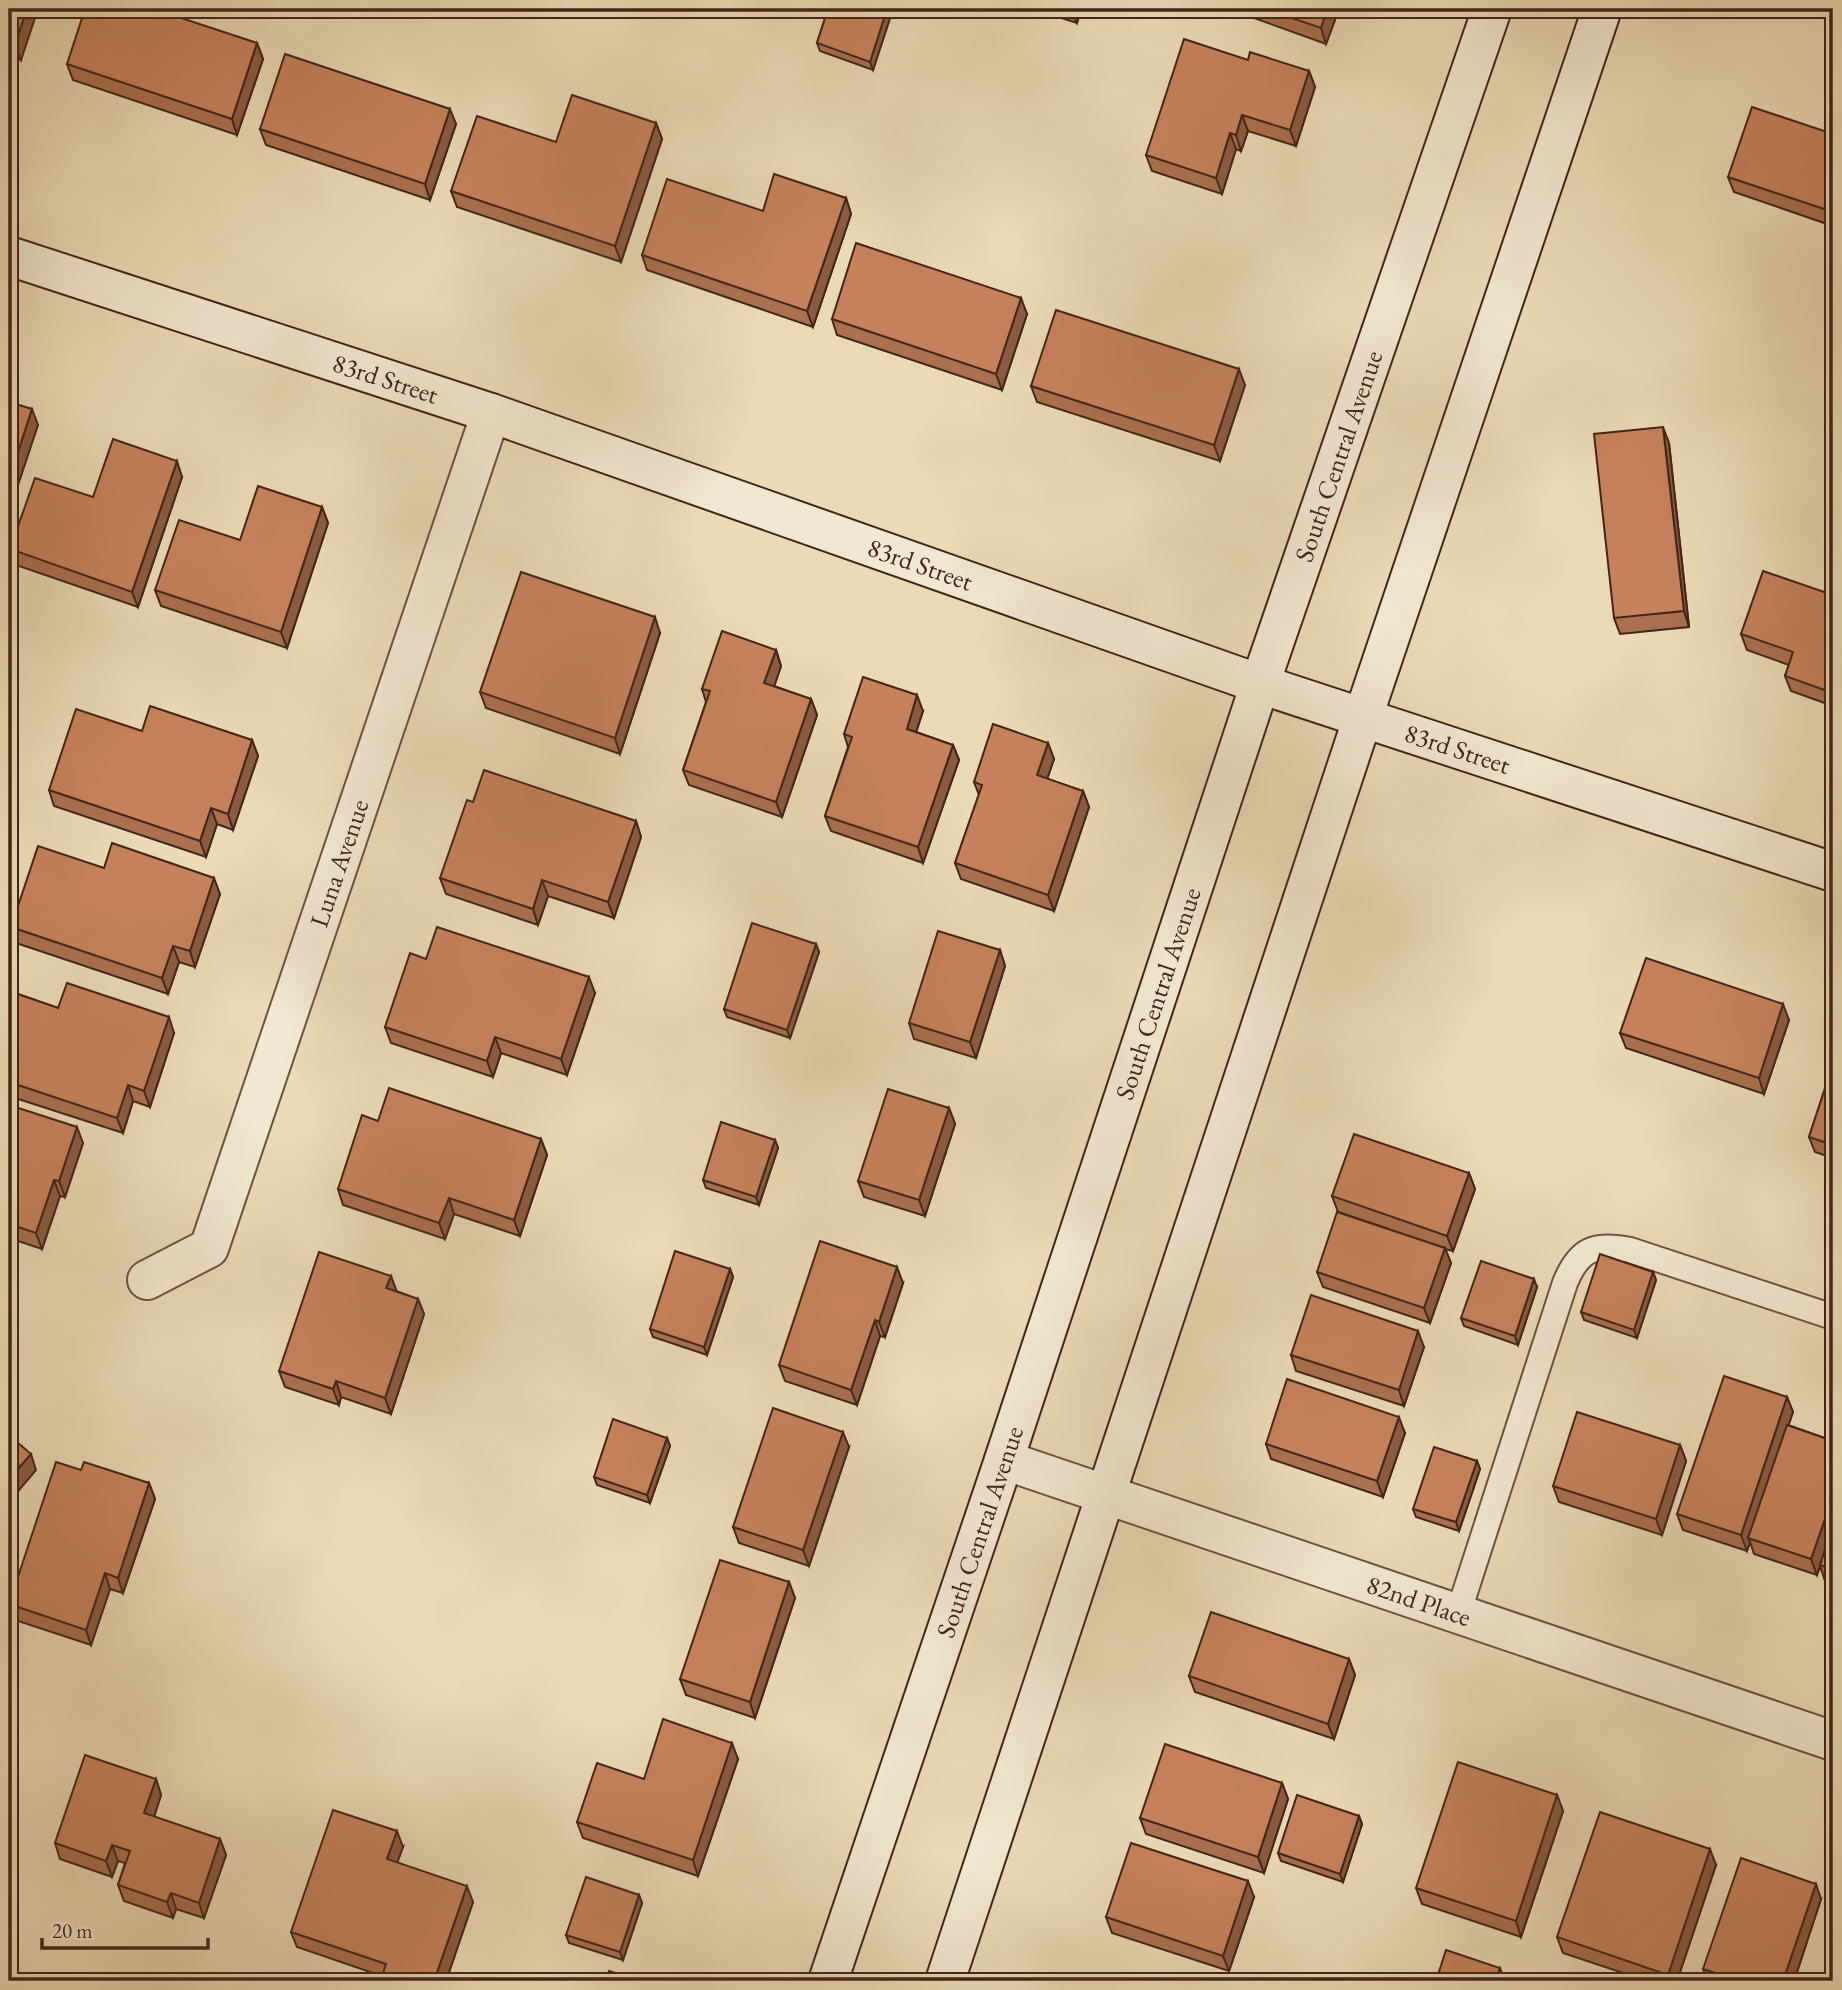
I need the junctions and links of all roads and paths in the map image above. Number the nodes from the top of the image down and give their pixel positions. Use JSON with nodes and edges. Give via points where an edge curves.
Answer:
{"nodes":[{"id":1,"x":1492,"y":9,"type":"edge"},
{"id":2,"x":1602,"y":9,"type":"edge"},
{"id":3,"x":9,"y":256,"type":"edge"},
{"id":4,"x":491,"y":413,"type":"junction"},
{"id":5,"x":1260,"y":684,"type":"junction"},
{"id":6,"x":1363,"y":717,"type":"junction"},
{"id":7,"x":1833,"y":872,"type":"edge"},
{"id":8,"x":147,"y":1280,"type":"dead end"},
{"id":9,"x":1833,"y":1317,"type":"edge"},
{"id":10,"x":1004,"y":1460,"type":"junction"},
{"id":11,"x":1107,"y":1494,"type":"junction"},
{"id":12,"x":1458,"y":1614,"type":"junction"},
{"id":13,"x":1833,"y":1741,"type":"edge"},
{"id":14,"x":828,"y":1981,"type":"edge"},
{"id":15,"x":945,"y":1981,"type":"edge"}],
"edges":[{"from":1,"to":5,"type":"street","name":"South Central Avenue"},
{"from":2,"to":6,"type":"street"},
{"from":3,"to":4,"type":"street","name":"83rd Street"},
{"from":4,"to":5,"type":"street","name":"83rd Street"},
{"from":4,"to":8,"type":"street","name":"Luna Avenue","via":[[209,1248]]},
{"from":5,"to":6,"type":"street","name":"83rd Street"},
{"from":5,"to":10,"type":"street","name":"South Central Avenue"},
{"from":6,"to":7,"type":"street","name":"83rd Street"},
{"from":6,"to":11,"type":"street"},
{"from":9,"to":12,"type":"lane","via":[[1630,1250],[1612,1247],[1581,1254],[1565,1283]]},
{"from":10,"to":11,"type":"street","name":"82nd Place"},
{"from":10,"to":14,"type":"street","name":"South Central Avenue"},
{"from":11,"to":12,"type":"street","name":"82nd Place"},
{"from":11,"to":15,"type":"street"},
{"from":12,"to":13,"type":"street","name":"82nd Place"}]}
